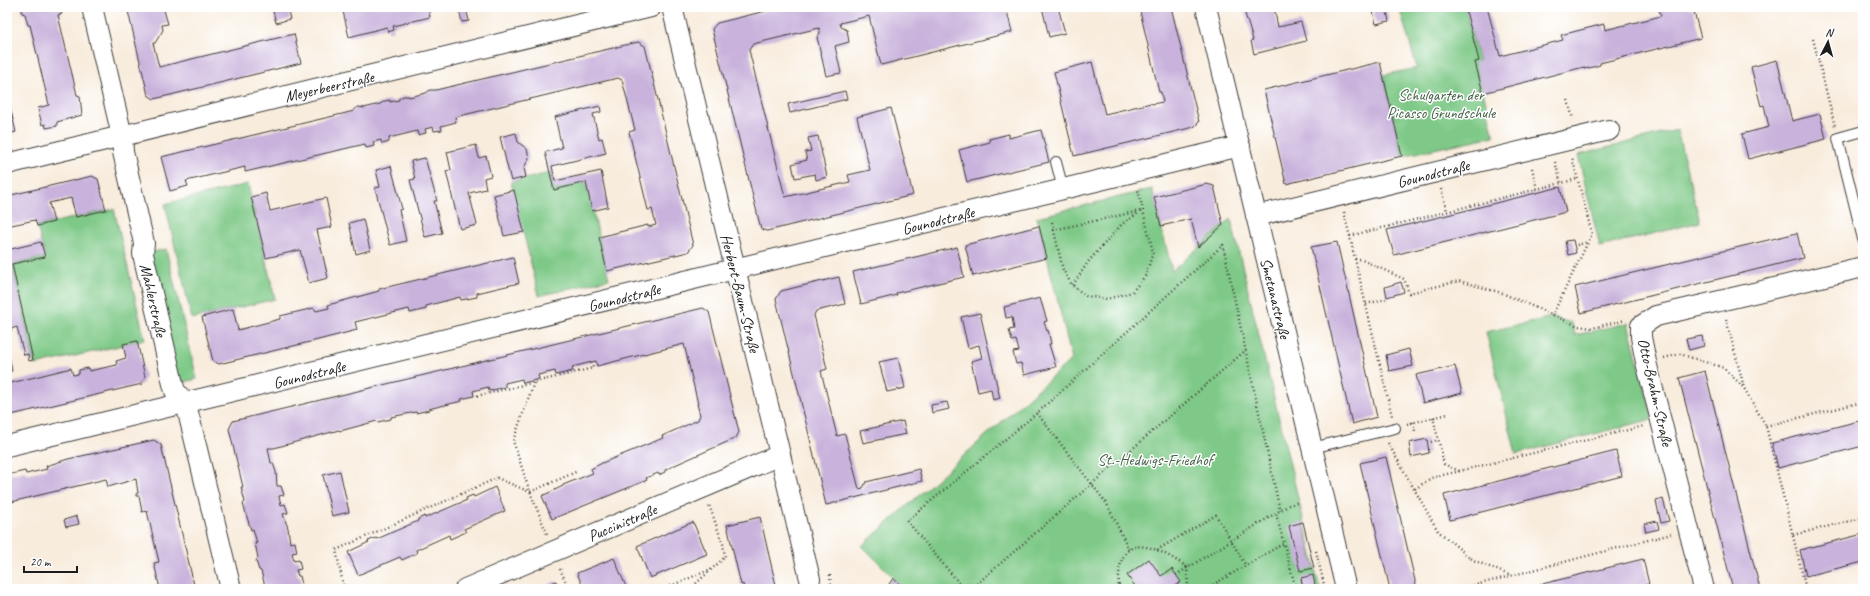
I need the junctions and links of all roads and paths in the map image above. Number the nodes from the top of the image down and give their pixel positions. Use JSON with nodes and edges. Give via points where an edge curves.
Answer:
{"nodes":[{"id":1,"x":92,"y":7,"type":"edge"},
{"id":2,"x":651,"y":7,"type":"edge"},
{"id":3,"x":672,"y":7,"type":"edge"},
{"id":4,"x":1206,"y":7,"type":"edge"},
{"id":5,"x":1813,"y":39,"type":"dead end"},
{"id":6,"x":1609,"y":130,"type":"dead end"},
{"id":7,"x":1863,"y":131,"type":"edge"},
{"id":8,"x":122,"y":136,"type":"junction"},
{"id":9,"x":1838,"y":138,"type":"junction"},
{"id":10,"x":1240,"y":146,"type":"junction"},
{"id":11,"x":1056,"y":162,"type":"dead end"},
{"id":12,"x":7,"y":164,"type":"edge"},
{"id":13,"x":1063,"y":189,"type":"junction"},
{"id":14,"x":1138,"y":189,"type":"dead end"},
{"id":15,"x":1342,"y":206,"type":"dead end"},
{"id":16,"x":1143,"y":210,"type":"junction"},
{"id":17,"x":1256,"y":216,"type":"junction"},
{"id":18,"x":1052,"y":222,"type":"dead end"},
{"id":19,"x":1054,"y":230,"type":"junction"},
{"id":20,"x":1350,"y":236,"type":"junction"},
{"id":21,"x":1863,"y":239,"type":"edge"},
{"id":22,"x":1588,"y":242,"type":"junction"},
{"id":23,"x":1577,"y":245,"type":"dead end"},
{"id":24,"x":1355,"y":259,"type":"junction"},
{"id":25,"x":1863,"y":267,"type":"edge"},
{"id":26,"x":735,"y":270,"type":"junction"},
{"id":27,"x":1072,"y":285,"type":"junction"},
{"id":28,"x":1386,"y":299,"type":"dead end"},
{"id":29,"x":1721,"y":301,"type":"junction"},
{"id":30,"x":1366,"y":304,"type":"junction"},
{"id":31,"x":1552,"y":316,"type":"junction"},
{"id":32,"x":1641,"y":326,"type":"junction"},
{"id":33,"x":1246,"y":350,"type":"junction"},
{"id":34,"x":1680,"y":354,"type":"dead end"},
{"id":35,"x":591,"y":362,"type":"dead end"},
{"id":36,"x":534,"y":383,"type":"junction"},
{"id":37,"x":1744,"y":388,"type":"junction"},
{"id":38,"x":477,"y":396,"type":"dead end"},
{"id":39,"x":1863,"y":402,"type":"edge"},
{"id":40,"x":186,"y":404,"type":"junction"},
{"id":41,"x":1037,"y":413,"type":"junction"},
{"id":42,"x":1448,"y":414,"type":"dead end"},
{"id":43,"x":1433,"y":417,"type":"junction"},
{"id":44,"x":1413,"y":422,"type":"junction"},
{"id":45,"x":1662,"y":422,"type":"junction"},
{"id":46,"x":1766,"y":426,"type":"junction"},
{"id":47,"x":1395,"y":428,"type":"junction"},
{"id":48,"x":1415,"y":431,"type":"dead end"},
{"id":49,"x":1438,"y":440,"type":"junction"},
{"id":50,"x":1431,"y":442,"type":"dead end"},
{"id":51,"x":7,"y":446,"type":"edge"},
{"id":52,"x":1390,"y":446,"type":"dead end"},
{"id":53,"x":1312,"y":448,"type":"junction"},
{"id":54,"x":780,"y":455,"type":"junction"},
{"id":55,"x":578,"y":471,"type":"dead end"},
{"id":56,"x":1459,"y":471,"type":"junction"},
{"id":57,"x":1093,"y":484,"type":"junction"},
{"id":58,"x":1415,"y":489,"type":"junction"},
{"id":59,"x":530,"y":492,"type":"junction"},
{"id":60,"x":1299,"y":502,"type":"dead end"},
{"id":61,"x":709,"y":504,"type":"dead end"},
{"id":62,"x":1280,"y":510,"type":"junction"},
{"id":63,"x":1276,"y":514,"type":"junction"},
{"id":64,"x":1863,"y":518,"type":"edge"},
{"id":65,"x":1689,"y":529,"type":"junction"},
{"id":66,"x":1793,"y":535,"type":"junction"},
{"id":67,"x":1231,"y":541,"type":"junction"},
{"id":68,"x":1284,"y":543,"type":"junction"},
{"id":69,"x":1129,"y":550,"type":"junction"},
{"id":70,"x":1157,"y":550,"type":"junction"},
{"id":71,"x":557,"y":560,"type":"junction"},
{"id":72,"x":1246,"y":566,"type":"junction"},
{"id":73,"x":1187,"y":567,"type":"junction"},
{"id":74,"x":711,"y":569,"type":"junction"},
{"id":75,"x":830,"y":575,"type":"dead end"},
{"id":76,"x":1176,"y":575,"type":"dead end"},
{"id":77,"x":1509,"y":575,"type":"junction"},
{"id":78,"x":810,"y":579,"type":"dead end"},
{"id":79,"x":231,"y":589,"type":"edge"},
{"id":80,"x":344,"y":589,"type":"edge"},
{"id":81,"x":465,"y":589,"type":"edge"},
{"id":82,"x":569,"y":589,"type":"edge"},
{"id":83,"x":663,"y":589,"type":"edge"},
{"id":84,"x":690,"y":589,"type":"edge"},
{"id":85,"x":831,"y":589,"type":"edge"},
{"id":86,"x":964,"y":589,"type":"edge"},
{"id":87,"x":971,"y":589,"type":"edge"},
{"id":88,"x":1119,"y":589,"type":"edge"},
{"id":89,"x":1188,"y":589,"type":"edge"},
{"id":90,"x":1206,"y":589,"type":"edge"},
{"id":91,"x":1296,"y":589,"type":"edge"},
{"id":92,"x":1346,"y":589,"type":"edge"},
{"id":93,"x":1466,"y":589,"type":"edge"},
{"id":94,"x":1704,"y":589,"type":"edge"},
{"id":95,"x":1806,"y":589,"type":"edge"}],
"edges":[{"from":1,"to":8,"type":"street","name":"Mahlerstraße"},
{"from":2,"to":8,"type":"street","name":"Meyerbeerstraße"},
{"from":3,"to":26,"type":"street","name":"Herbert-Baum-Straße"},
{"from":4,"to":10,"type":"street","name":"Smetanastraße"},
{"from":5,"to":9,"type":"path"},
{"from":6,"to":17,"type":"street","name":"Gounodstraße"},
{"from":7,"to":9,"type":"lane"},
{"from":8,"to":12,"type":"street","name":"Meyerbeerstraße"},
{"from":8,"to":40,"type":"street","name":"Mahlerstraße","via":[[123,152],[144,243],[143,254],[173,384],[175,391]]},
{"from":9,"to":21,"type":"lane"},
{"from":10,"to":13,"type":"street","name":"Gounodstraße"},
{"from":10,"to":17,"type":"street","name":"Smetanastraße"},
{"from":11,"to":13,"type":"lane"},
{"from":13,"to":26,"type":"street","name":"Gounodstraße"},
{"from":14,"to":16,"type":"path"},
{"from":15,"to":20,"type":"path"},
{"from":16,"to":19,"type":"path"},
{"from":16,"to":27,"type":"path","via":[[1117,229]]},
{"from":16,"to":27,"type":"path","via":[[1152,252],[1146,275],[1132,292],[1107,299],[1086,296]]},
{"from":17,"to":53,"type":"street","name":"Smetanastraße"},
{"from":18,"to":19,"type":"path"},
{"from":19,"to":27,"type":"path","via":[[1063,270]]},
{"from":20,"to":22,"type":"path","via":[[1577,179],[1592,234]]},
{"from":20,"to":24,"type":"path"},
{"from":22,"to":23,"type":"path"},
{"from":22,"to":31,"type":"path"},
{"from":24,"to":30,"type":"path"},
{"from":24,"to":31,"type":"path","via":[[1404,279],[1409,293],[1459,281],[1502,293]]},
{"from":25,"to":29,"type":"street","name":"Otto-Brahm-Straße"},
{"from":26,"to":40,"type":"street","name":"Gounodstraße"},
{"from":26,"to":54,"type":"street","name":"Herbert-Baum-Straße"},
{"from":28,"to":30,"type":"path"},
{"from":29,"to":32,"type":"street","name":"Otto-Brahm-Straße","via":[[1656,316]]},
{"from":29,"to":37,"type":"path"},
{"from":30,"to":47,"type":"path"},
{"from":31,"to":32,"type":"path","via":[[1578,326],[1592,328],[1628,319]]},
{"from":32,"to":45,"type":"street","name":"Otto-Brahm-Straße","via":[[1641,337]]},
{"from":33,"to":41,"type":"path","via":[[1223,245]]},
{"from":33,"to":57,"type":"path"},
{"from":33,"to":62,"type":"path"},
{"from":34,"to":37,"type":"path","via":[[1724,368]]},
{"from":35,"to":36,"type":"path","via":[[593,368]]},
{"from":36,"to":38,"type":"path"},
{"from":36,"to":59,"type":"path","via":[[513,441]]},
{"from":37,"to":46,"type":"path"},
{"from":39,"to":46,"type":"path"},
{"from":40,"to":51,"type":"street","name":"Gounodstraße"},
{"from":40,"to":79,"type":"street","name":"Mahlerstraße"},
{"from":41,"to":57,"type":"path"},
{"from":41,"to":86,"type":"path","via":[[907,521]]},
{"from":42,"to":43,"type":"path"},
{"from":43,"to":44,"type":"path"},
{"from":43,"to":49,"type":"path"},
{"from":44,"to":47,"type":"path"},
{"from":44,"to":48,"type":"path"},
{"from":45,"to":56,"type":"path"},
{"from":45,"to":65,"type":"street","name":"Otto-Brahm-Straße"},
{"from":46,"to":66,"type":"path"},
{"from":47,"to":53,"type":"lane"},
{"from":49,"to":50,"type":"path"},
{"from":49,"to":56,"type":"path","via":[[1444,464]]},
{"from":52,"to":58,"type":"path"},
{"from":53,"to":92,"type":"street","name":"Smetanastraße"},
{"from":54,"to":71,"type":"street","name":"Puccinistraße"},
{"from":54,"to":78,"type":"street","name":"Herbert-Baum-Straße"},
{"from":55,"to":59,"type":"path"},
{"from":56,"to":58,"type":"path","via":[[1431,478]]},
{"from":57,"to":69,"type":"path","via":[[1107,504]]},
{"from":57,"to":87,"type":"path"},
{"from":58,"to":77,"type":"path","via":[[1438,531],[1473,560]]},
{"from":59,"to":71,"type":"path"},
{"from":59,"to":80,"type":"path","via":[[497,478],[336,550]]},
{"from":60,"to":62,"type":"path"},
{"from":61,"to":74,"type":"path","via":[[725,556]]},
{"from":62,"to":63,"type":"path"},
{"from":63,"to":67,"type":"path"},
{"from":63,"to":68,"type":"path"},
{"from":64,"to":66,"type":"path"},
{"from":65,"to":77,"type":"path"},
{"from":65,"to":94,"type":"street","name":"Otto-Brahm-Straße"},
{"from":66,"to":95,"type":"path"},
{"from":67,"to":70,"type":"path","via":[[1216,515]]},
{"from":67,"to":72,"type":"path"},
{"from":67,"to":73,"type":"path"},
{"from":68,"to":72,"type":"path"},
{"from":68,"to":91,"type":"path"},
{"from":69,"to":70,"type":"path","via":[[1142,546]]},
{"from":69,"to":88,"type":"path","via":[[1122,560]]},
{"from":70,"to":73,"type":"path"},
{"from":71,"to":81,"type":"street","name":"Puccinistraße"},
{"from":71,"to":82,"type":"path"},
{"from":72,"to":90,"type":"path"},
{"from":73,"to":76,"type":"path"},
{"from":73,"to":89,"type":"path"},
{"from":74,"to":83,"type":"path"},
{"from":74,"to":84,"type":"path"},
{"from":75,"to":85,"type":"path"},
{"from":77,"to":93,"type":"path"}]}
